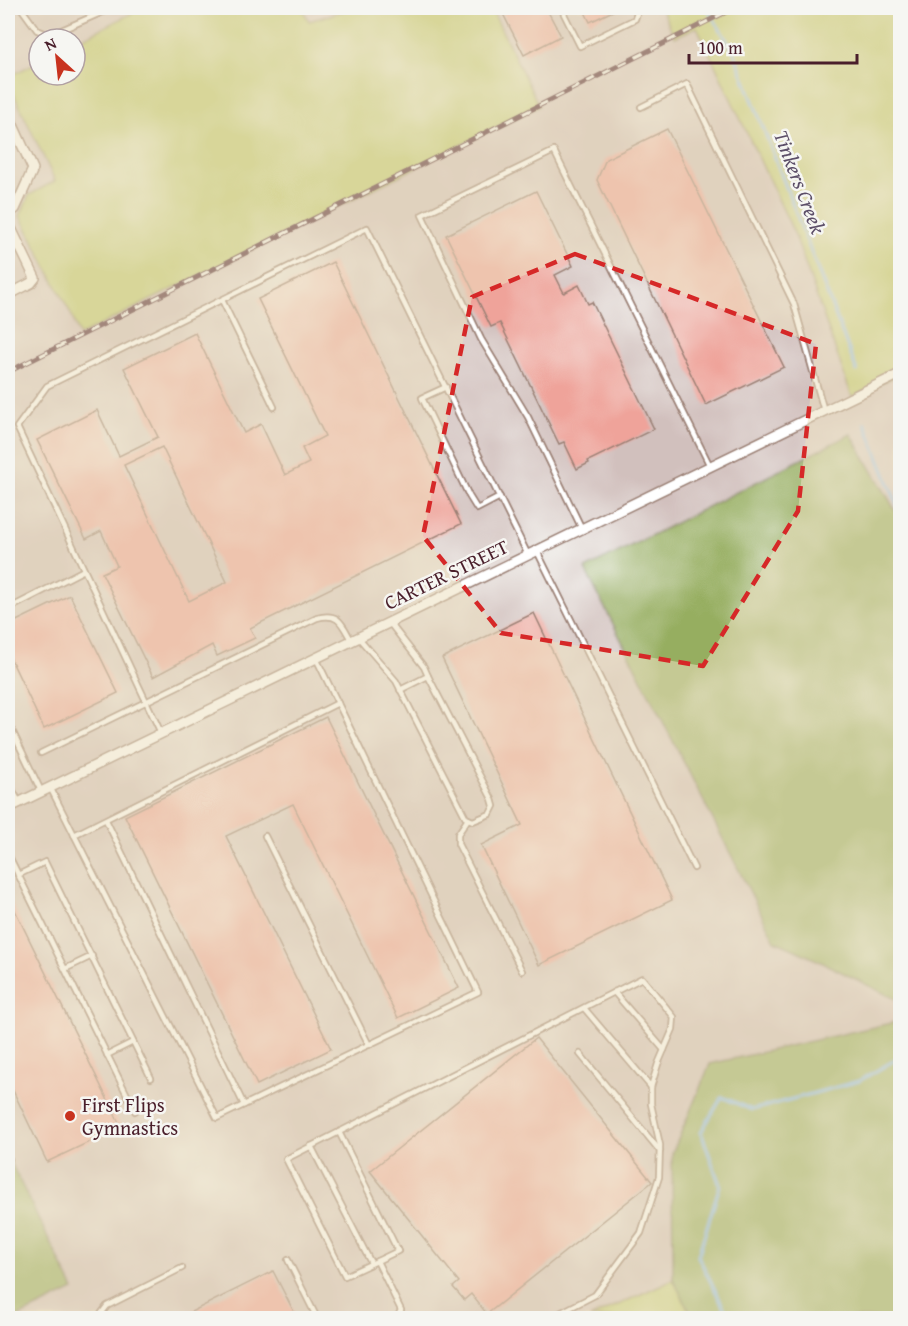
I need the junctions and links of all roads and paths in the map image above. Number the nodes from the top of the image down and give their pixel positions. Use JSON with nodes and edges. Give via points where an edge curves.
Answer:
{"nodes":[{"id":1,"x":21,"y":8,"type":"edge"},
{"id":2,"x":112,"y":8,"type":"edge"},
{"id":3,"x":561,"y":8,"type":"edge"},
{"id":4,"x":637,"y":8,"type":"edge"},
{"id":5,"x":641,"y":107,"type":"dead end"},
{"id":6,"x":8,"y":114,"type":"edge"},
{"id":7,"x":8,"y":212,"type":"edge"},
{"id":8,"x":8,"y":222,"type":"edge"},
{"id":9,"x":8,"y":295,"type":"edge"},
{"id":10,"x":222,"y":300,"type":"junction"},
{"id":11,"x":900,"y":374,"type":"edge"},
{"id":12,"x":446,"y":387,"type":"junction"},
{"id":13,"x":274,"y":408,"type":"dead end"},
{"id":14,"x":824,"y":411,"type":"junction"},
{"id":15,"x":710,"y":466,"type":"junction"},
{"id":16,"x":500,"y":497,"type":"junction"},
{"id":17,"x":582,"y":529,"type":"junction"},
{"id":18,"x":532,"y":553,"type":"junction"},
{"id":19,"x":84,"y":570,"type":"junction"},
{"id":20,"x":8,"y":609,"type":"edge"},
{"id":21,"x":389,"y":622,"type":"junction"},
{"id":22,"x":355,"y":639,"type":"junction"},
{"id":23,"x":316,"y":658,"type":"junction"},
{"id":24,"x":429,"y":676,"type":"junction"},
{"id":25,"x":400,"y":690,"type":"junction"},
{"id":26,"x":145,"y":701,"type":"junction"},
{"id":27,"x":338,"y":703,"type":"junction"},
{"id":28,"x":8,"y":722,"type":"edge"},
{"id":29,"x":160,"y":733,"type":"junction"},
{"id":30,"x":41,"y":753,"type":"dead end"},
{"id":31,"x":8,"y":782,"type":"edge"},
{"id":32,"x":45,"y":789,"type":"junction"},
{"id":33,"x":19,"y":802,"type":"junction"},
{"id":34,"x":8,"y":808,"type":"edge"},
{"id":35,"x":106,"y":819,"type":"junction"},
{"id":36,"x":468,"y":819,"type":"junction"},
{"id":37,"x":74,"y":835,"type":"junction"},
{"id":38,"x":266,"y":836,"type":"dead end"},
{"id":39,"x":8,"y":854,"type":"edge"},
{"id":40,"x":694,"y":868,"type":"dead end"},
{"id":41,"x":18,"y":874,"type":"junction"},
{"id":42,"x":92,"y":956,"type":"junction"},
{"id":43,"x":64,"y":969,"type":"junction"},
{"id":44,"x":522,"y":971,"type":"dead end"},
{"id":45,"x":614,"y":992,"type":"junction"},
{"id":46,"x":584,"y":1008,"type":"junction"},
{"id":47,"x":133,"y":1042,"type":"junction"},
{"id":48,"x":369,"y":1045,"type":"junction"},
{"id":49,"x":664,"y":1050,"type":"junction"},
{"id":50,"x":580,"y":1054,"type":"dead end"},
{"id":51,"x":107,"y":1056,"type":"junction"},
{"id":52,"x":152,"y":1078,"type":"dead end"},
{"id":53,"x":651,"y":1087,"type":"junction"},
{"id":54,"x":244,"y":1105,"type":"junction"},
{"id":55,"x":135,"y":1112,"type":"dead end"},
{"id":56,"x":339,"y":1132,"type":"junction"},
{"id":57,"x":311,"y":1146,"type":"junction"},
{"id":58,"x":660,"y":1151,"type":"junction"},
{"id":59,"x":288,"y":1260,"type":"dead end"},
{"id":60,"x":374,"y":1262,"type":"junction"},
{"id":61,"x":182,"y":1268,"type":"dead end"},
{"id":62,"x":98,"y":1318,"type":"edge"},
{"id":63,"x":317,"y":1318,"type":"edge"},
{"id":64,"x":397,"y":1318,"type":"edge"},
{"id":65,"x":550,"y":1318,"type":"edge"}],
"edges":[{"from":1,"to":2,"type":"lane","via":[[37,30],[50,35]]},
{"from":3,"to":4,"type":"lane","via":[[580,46],[635,19]]},
{"from":5,"to":14,"type":"lane","via":[[687,84],[794,304]]},
{"from":6,"to":7,"type":"street","via":[[33,169],[15,209]]},
{"from":8,"to":9,"type":"street","via":[[35,278]]},
{"from":10,"to":12,"type":"lane","via":[[367,228]]},
{"from":10,"to":13,"type":"lane"},
{"from":10,"to":19,"type":"lane","via":[[47,386],[17,427]]},
{"from":11,"to":14,"type":"street","name":"CARTER STREET"},
{"from":12,"to":16,"type":"lane"},
{"from":12,"to":16,"type":"lane","via":[[422,398],[470,496],[477,508]]},
{"from":14,"to":15,"type":"street","name":"CARTER STREET"},
{"from":15,"to":17,"type":"street","name":"CARTER STREET"},
{"from":15,"to":17,"type":"lane","via":[[554,151],[422,215],[481,339],[528,417]]},
{"from":16,"to":18,"type":"lane"},
{"from":17,"to":18,"type":"street","name":"CARTER STREET"},
{"from":18,"to":21,"type":"street","name":"CARTER STREET"},
{"from":18,"to":40,"type":"lane"},
{"from":19,"to":20,"type":"lane"},
{"from":19,"to":26,"type":"lane"},
{"from":21,"to":22,"type":"street","name":"CARTER STREET"},
{"from":21,"to":24,"type":"lane"},
{"from":22,"to":23,"type":"street","name":"CARTER STREET"},
{"from":22,"to":25,"type":"lane"},
{"from":22,"to":26,"type":"lane","via":[[336,618],[328,615]]},
{"from":23,"to":27,"type":"lane"},
{"from":23,"to":29,"type":"street","name":"CARTER STREET"},
{"from":24,"to":25,"type":"lane"},
{"from":24,"to":36,"type":"lane","via":[[494,806],[489,814],[473,821]]},
{"from":25,"to":36,"type":"lane"},
{"from":26,"to":29,"type":"lane"},
{"from":26,"to":30,"type":"lane"},
{"from":27,"to":35,"type":"lane"},
{"from":27,"to":48,"type":"lane","via":[[478,992]]},
{"from":28,"to":32,"type":"lane"},
{"from":29,"to":32,"type":"street","name":"CARTER STREET"},
{"from":31,"to":33,"type":"lane"},
{"from":32,"to":33,"type":"street","name":"CARTER STREET"},
{"from":32,"to":37,"type":"lane"},
{"from":33,"to":34,"type":"street","name":"CARTER STREET"},
{"from":35,"to":37,"type":"lane"},
{"from":35,"to":54,"type":"lane"},
{"from":36,"to":44,"type":"lane","via":[[458,834],[458,844]]},
{"from":37,"to":54,"type":"lane","via":[[217,1118]]},
{"from":38,"to":48,"type":"lane"},
{"from":39,"to":41,"type":"lane"},
{"from":41,"to":42,"type":"lane","via":[[45,862]]},
{"from":41,"to":43,"type":"lane"},
{"from":42,"to":43,"type":"lane"},
{"from":42,"to":47,"type":"lane"},
{"from":43,"to":51,"type":"lane"},
{"from":45,"to":46,"type":"lane"},
{"from":45,"to":49,"type":"lane"},
{"from":45,"to":49,"type":"lane","via":[[642,978],[674,1017],[674,1029]]},
{"from":46,"to":53,"type":"lane"},
{"from":46,"to":56,"type":"lane"},
{"from":47,"to":51,"type":"lane"},
{"from":47,"to":52,"type":"lane"},
{"from":48,"to":54,"type":"lane"},
{"from":49,"to":53,"type":"lane"},
{"from":50,"to":58,"type":"lane"},
{"from":51,"to":55,"type":"lane"},
{"from":53,"to":58,"type":"lane"},
{"from":56,"to":57,"type":"lane"},
{"from":56,"to":60,"type":"lane","via":[[398,1251]]},
{"from":57,"to":60,"type":"lane"},
{"from":57,"to":60,"type":"lane","via":[[286,1159],[345,1276]]},
{"from":58,"to":65,"type":"lane","via":[[658,1177],[641,1233],[595,1295]]},
{"from":59,"to":63,"type":"lane"},
{"from":60,"to":64,"type":"lane","via":[[401,1310]]},
{"from":61,"to":62,"type":"lane","via":[[107,1306]]}]}
